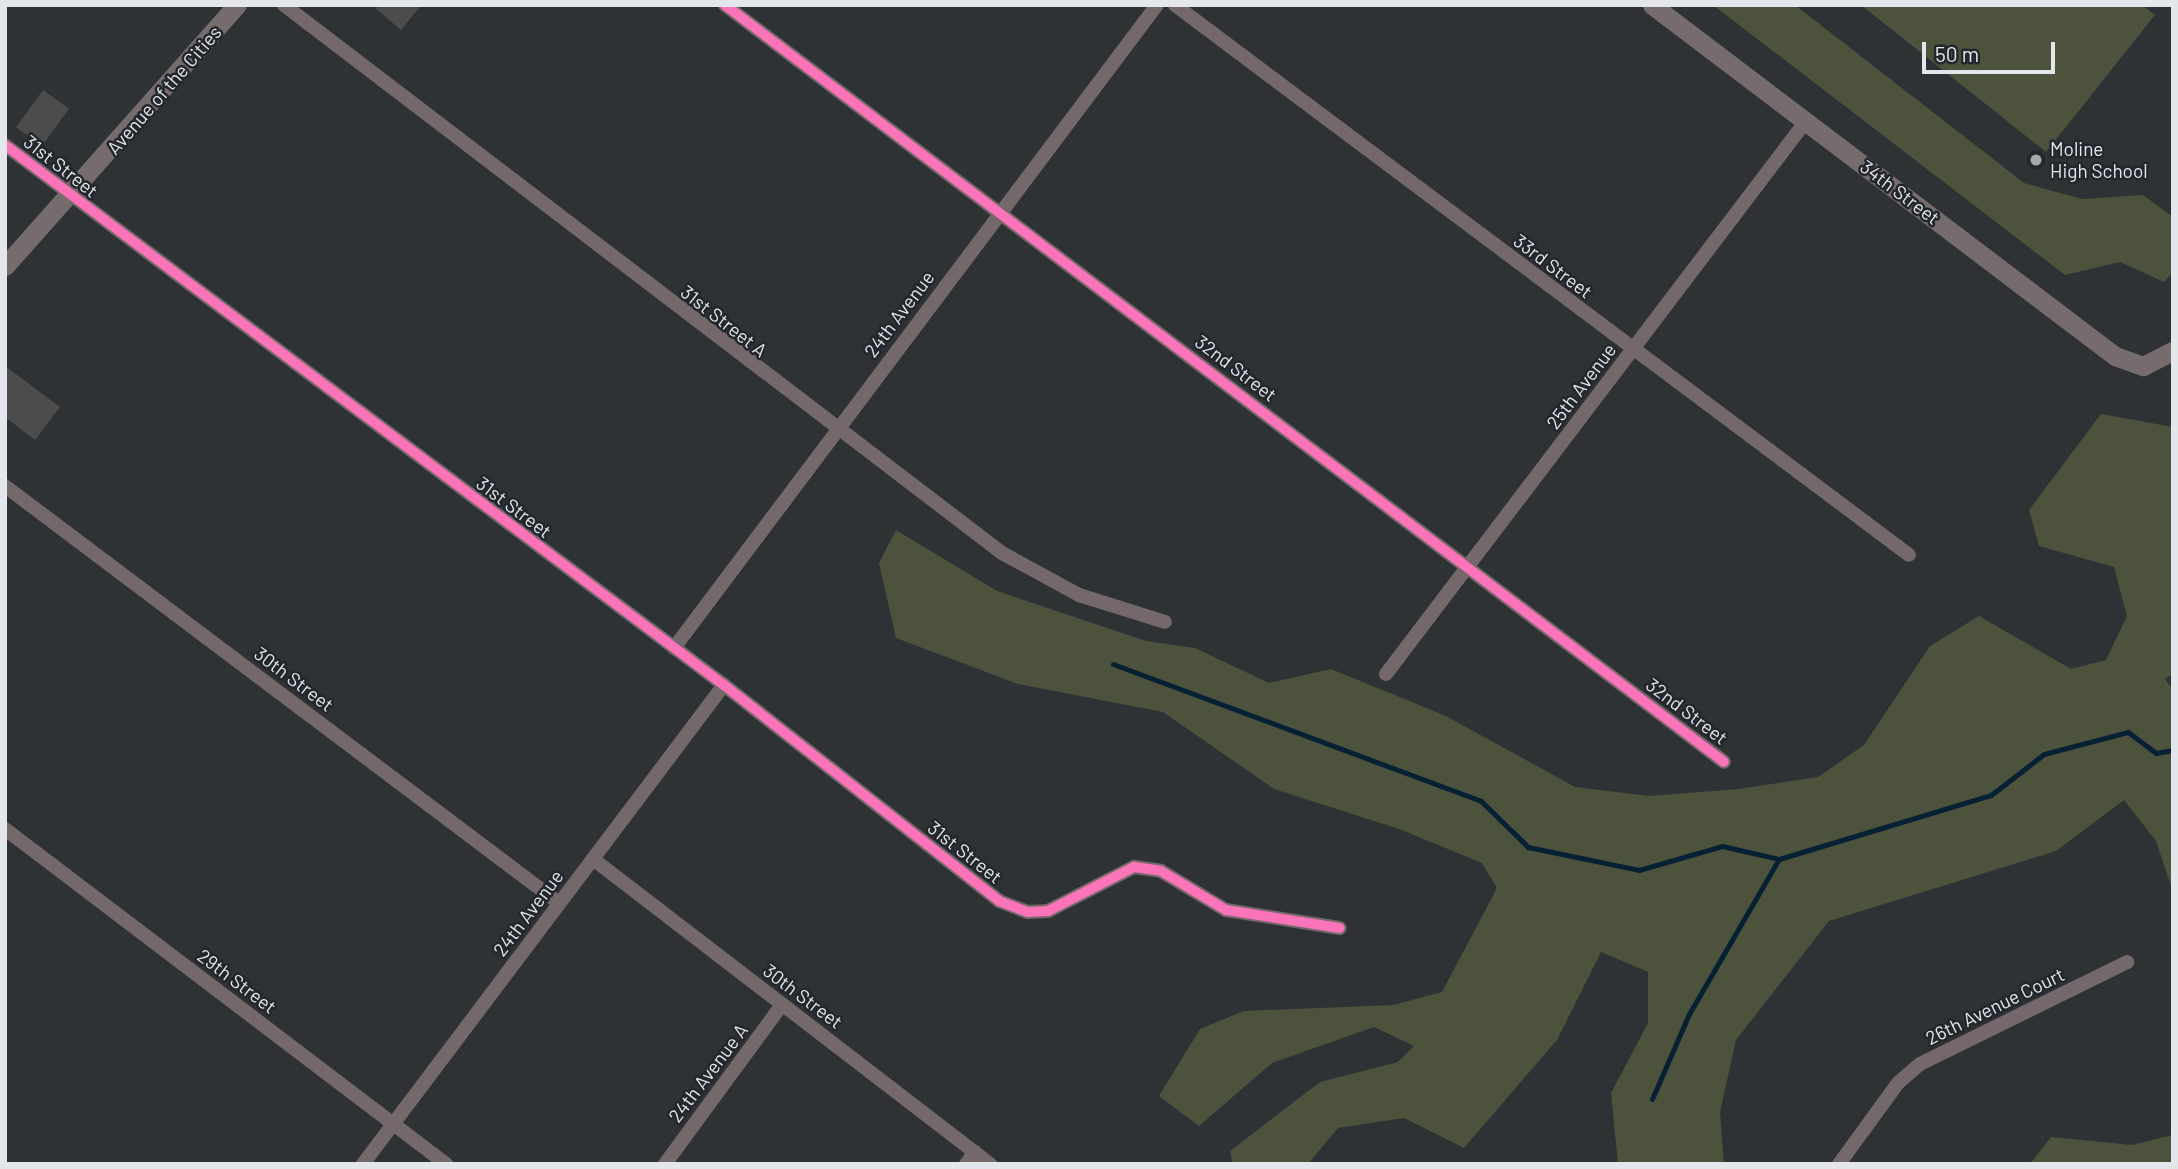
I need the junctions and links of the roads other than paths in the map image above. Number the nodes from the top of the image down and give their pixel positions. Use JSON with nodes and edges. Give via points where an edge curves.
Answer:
{"nodes":[{"id":1,"x":237,"y":5,"type":"edge"},
{"id":2,"x":284,"y":5,"type":"edge"},
{"id":3,"x":725,"y":5,"type":"edge"},
{"id":4,"x":1157,"y":5,"type":"edge"},
{"id":5,"x":1175,"y":5,"type":"edge"},
{"id":6,"x":1652,"y":5,"type":"edge"},
{"id":7,"x":1806,"y":121,"type":"junction"},
{"id":8,"x":5,"y":145,"type":"edge"},
{"id":9,"x":72,"y":197,"type":"junction"},
{"id":10,"x":1000,"y":210,"type":"junction"},
{"id":11,"x":5,"y":266,"type":"edge"},
{"id":12,"x":1633,"y":350,"type":"junction"},
{"id":13,"x":2173,"y":351,"type":"edge"},
{"id":14,"x":836,"y":431,"type":"junction"},
{"id":15,"x":5,"y":486,"type":"edge"},
{"id":16,"x":1909,"y":555,"type":"dead end"},
{"id":17,"x":1467,"y":566,"type":"junction"},
{"id":18,"x":1165,"y":622,"type":"dead end"},
{"id":19,"x":674,"y":648,"type":"junction"},
{"id":20,"x":1386,"y":674,"type":"dead end"},
{"id":21,"x":724,"y":685,"type":"junction"},
{"id":22,"x":1724,"y":762,"type":"dead end"},
{"id":23,"x":5,"y":829,"type":"edge"},
{"id":24,"x":593,"y":859,"type":"junction"},
{"id":25,"x":559,"y":903,"type":"junction"},
{"id":26,"x":1340,"y":928,"type":"dead end"},
{"id":27,"x":2127,"y":962,"type":"dead end"},
{"id":28,"x":782,"y":1005,"type":"junction"},
{"id":29,"x":393,"y":1124,"type":"junction"},
{"id":30,"x":970,"y":1158,"type":"edge"},
{"id":31,"x":363,"y":1164,"type":"edge"},
{"id":32,"x":446,"y":1164,"type":"edge"},
{"id":33,"x":665,"y":1164,"type":"edge"},
{"id":34,"x":990,"y":1164,"type":"edge"},
{"id":35,"x":1839,"y":1164,"type":"edge"}],
"edges":[{"from":1,"to":9,"type":"street","name":"Avenue of the Cities"},
{"from":2,"to":14,"type":"street","name":"31st Street A"},
{"from":3,"to":10,"type":"street","name":"32nd Street"},
{"from":4,"to":10,"type":"street","name":"24th Avenue"},
{"from":5,"to":12,"type":"street","name":"33rd Street"},
{"from":6,"to":7,"type":"street","name":"34th Street"},
{"from":7,"to":12,"type":"street","name":"25th Avenue"},
{"from":7,"to":13,"type":"street","name":"34th Street","via":[[2115,356],[2131,364],[2152,363]]},
{"from":8,"to":9,"type":"street","name":"31st Street"},
{"from":9,"to":11,"type":"street","name":"Avenue of the Cities"},
{"from":9,"to":19,"type":"street","name":"31st Street"},
{"from":10,"to":14,"type":"street","name":"24th Avenue"},
{"from":10,"to":17,"type":"street","name":"32nd Street"},
{"from":12,"to":16,"type":"street","name":"33rd Street"},
{"from":12,"to":17,"type":"street","name":"25th Avenue"},
{"from":14,"to":18,"type":"street","name":"31st Street A","via":[[1037,577]]},
{"from":14,"to":19,"type":"street","name":"24th Avenue"},
{"from":15,"to":25,"type":"street","name":"30th Street"},
{"from":17,"to":20,"type":"street","name":"25th Avenue"},
{"from":17,"to":22,"type":"street","name":"32nd Street"},
{"from":19,"to":21,"type":"street","name":"31st Street"},
{"from":21,"to":24,"type":"street","name":"24th Avenue"},
{"from":21,"to":26,"type":"street","name":"31st Street","via":[[999,901],[1028,912],[1048,911],[1134,867],[1161,872],[1226,910]]},
{"from":23,"to":29,"type":"street","name":"29th Street"},
{"from":24,"to":25,"type":"street","name":"24th Avenue"},
{"from":24,"to":28,"type":"street","name":"30th Street"},
{"from":25,"to":29,"type":"street","name":"24th Avenue"},
{"from":27,"to":35,"type":"street","name":"26th Avenue Court","via":[[1920,1064],[1898,1083]]},
{"from":28,"to":30,"type":"street","name":"30th Street"},
{"from":28,"to":33,"type":"street","name":"24th Avenue A"},
{"from":29,"to":31,"type":"street","name":"24th Avenue"},
{"from":29,"to":32,"type":"street","name":"29th Street"},
{"from":30,"to":34,"type":"street","name":"30th Street"}]}
